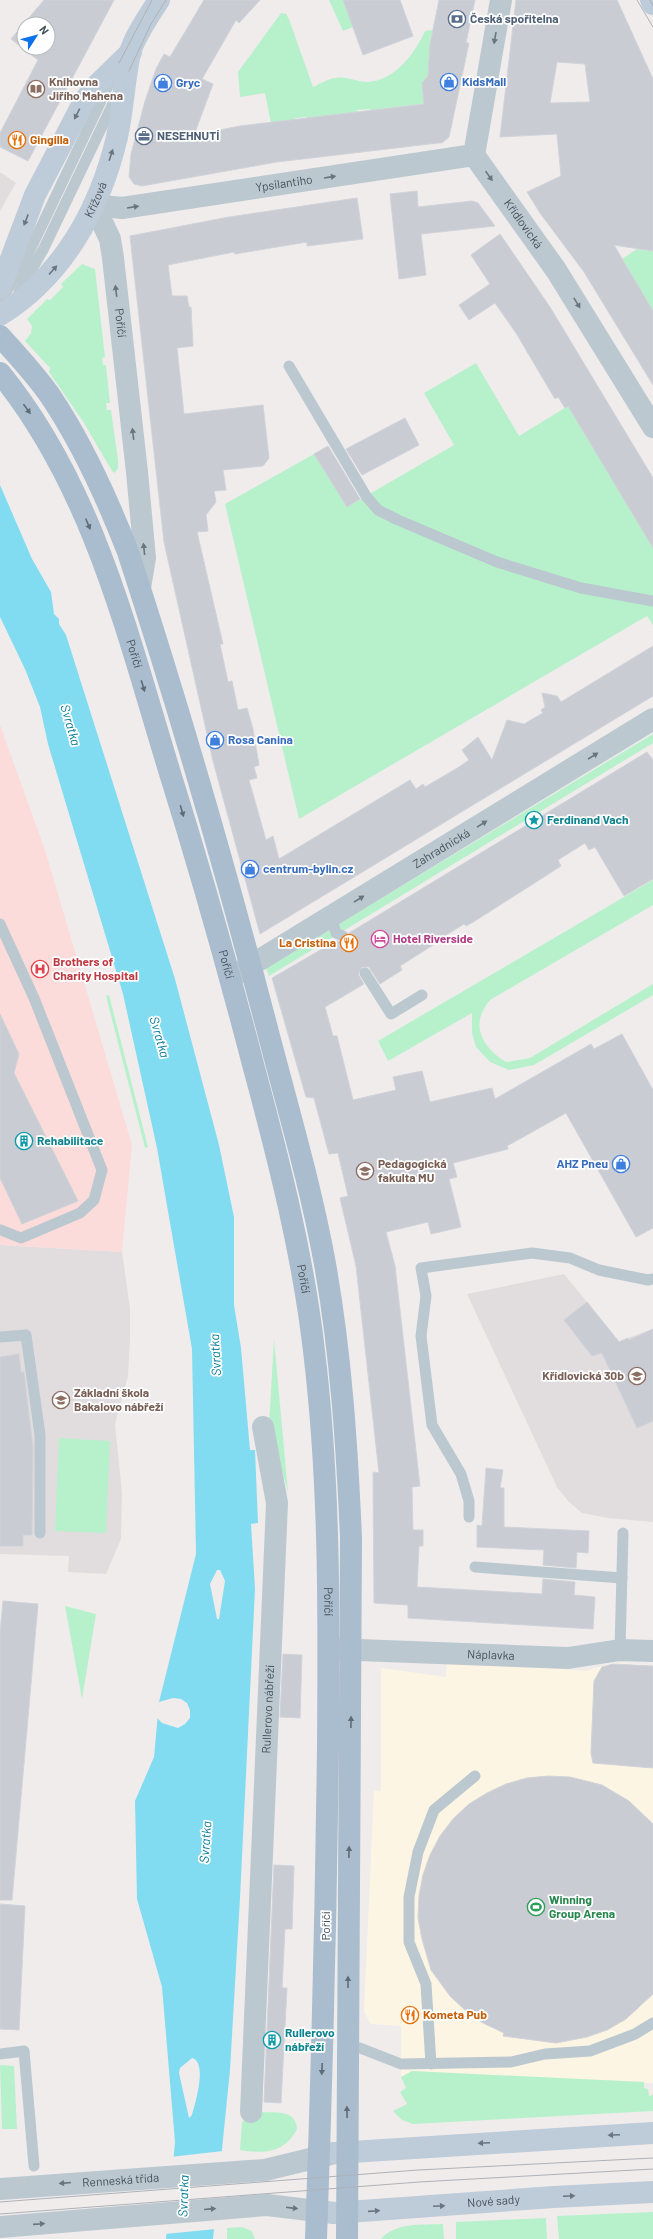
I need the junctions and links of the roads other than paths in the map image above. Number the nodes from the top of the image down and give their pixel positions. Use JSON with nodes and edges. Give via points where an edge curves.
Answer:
{"nodes":[{"id":1,"x":159,"y":0,"type":"edge"},
{"id":2,"x":501,"y":0,"type":"edge"},
{"id":3,"x":651,"y":0,"type":"edge"},
{"id":4,"x":653,"y":4,"type":"edge"},
{"id":5,"x":126,"y":62,"type":"junction"},
{"id":6,"x":474,"y":155,"type":"junction"},
{"id":7,"x":94,"y":205,"type":"junction"},
{"id":8,"x":8,"y":248,"type":"edge"},
{"id":9,"x":0,"y":288,"type":"edge"},
{"id":10,"x":0,"y":317,"type":"edge"},
{"id":11,"x":289,"y":366,"type":"dead end"},
{"id":12,"x":0,"y":373,"type":"edge"},
{"id":13,"x":653,"y":427,"type":"edge"},
{"id":14,"x":140,"y":588,"type":"junction"},
{"id":15,"x":653,"y":601,"type":"edge"},
{"id":16,"x":653,"y":718,"type":"edge"},
{"id":17,"x":330,"y":917,"type":"junction"},
{"id":18,"x":0,"y":924,"type":"edge"},
{"id":19,"x":343,"y":936,"type":"dead end"},
{"id":20,"x":251,"y":966,"type":"junction"},
{"id":21,"x":365,"y":973,"type":"dead end"},
{"id":22,"x":230,"y":978,"type":"junction"},
{"id":23,"x":422,"y":995,"type":"dead end"},
{"id":24,"x":0,"y":1230,"type":"edge"},
{"id":25,"x":653,"y":1280,"type":"edge"},
{"id":26,"x":0,"y":1337,"type":"edge"},
{"id":27,"x":264,"y":1427,"type":"dead end"},
{"id":28,"x":469,"y":1517,"type":"dead end"},
{"id":29,"x":40,"y":1533,"type":"dead end"},
{"id":30,"x":623,"y":1533,"type":"dead end"},
{"id":31,"x":475,"y":1567,"type":"dead end"},
{"id":32,"x":622,"y":1578,"type":"junction"},
{"id":33,"x":328,"y":1649,"type":"junction"},
{"id":34,"x":351,"y":1650,"type":"junction"},
{"id":35,"x":620,"y":1650,"type":"junction"},
{"id":36,"x":653,"y":1652,"type":"edge"},
{"id":37,"x":475,"y":1776,"type":"dead end"},
{"id":38,"x":653,"y":2023,"type":"edge"},
{"id":39,"x":347,"y":2048,"type":"junction"},
{"id":40,"x":0,"y":2054,"type":"edge"},
{"id":41,"x":431,"y":2064,"type":"junction"},
{"id":42,"x":251,"y":2112,"type":"dead end"},
{"id":43,"x":653,"y":2133,"type":"edge"},
{"id":44,"x":334,"y":2153,"type":"junction"},
{"id":45,"x":34,"y":2166,"type":"dead end"},
{"id":46,"x":0,"y":2189,"type":"edge"},
{"id":47,"x":653,"y":2192,"type":"edge"},
{"id":48,"x":333,"y":2212,"type":"junction"},
{"id":49,"x":6,"y":2231,"type":"edge"},
{"id":50,"x":316,"y":2239,"type":"edge"},
{"id":51,"x":348,"y":2239,"type":"edge"}],
"edges":[{"from":1,"to":5,"type":"main road","name":"Křížová"},
{"from":2,"to":6,"type":"street","one_way":true},
{"from":3,"to":4,"type":"main road"},
{"from":7,"to":5,"type":"main road","name":"Křížová","one_way":true,"via":[[116,138]]},
{"from":5,"to":8,"type":"main road","name":"Křížová","one_way":true,"via":[[93,89],[83,103]]},
{"from":5,"to":10,"type":"lane","via":[[31,274]]},
{"from":7,"to":6,"type":"street","name":"Ypsilantiho","one_way":true,"via":[[122,208]]},
{"from":6,"to":13,"type":"street","name":"Křídlovická","one_way":true,"via":[[556,270]]},
{"from":10,"to":7,"type":"main road","name":"Křížová","one_way":true,"via":[[57,265],[80,233]]},
{"from":14,"to":7,"type":"street","name":"Poříčí","one_way":true,"via":[[145,558],[113,258],[110,239]]},
{"from":8,"to":9,"type":"main road","name":"Křížová"},
{"from":10,"to":14,"type":"main road","name":"Poříčí","via":[[74,436],[112,511]]},
{"from":11,"to":15,"type":"lane","via":[[366,496],[378,510],[497,562],[581,588]]},
{"from":12,"to":22,"type":"main road","name":"Poříčí","one_way":true,"via":[[31,415],[63,471],[88,522],[103,561],[180,803]]},
{"from":14,"to":20,"type":"main road","name":"Poříčí"},
{"from":17,"to":16,"type":"street","name":"Zahradnická","one_way":true},
{"from":17,"to":19,"type":"lane","via":[[336,933]]},
{"from":17,"to":20,"type":"street","name":"Zahradnická"},
{"from":18,"to":24,"type":"lane","via":[[34,998],[102,1170],[94,1200],[80,1213],[21,1238]]},
{"from":20,"to":22,"type":"street","name":"Zahradnická"},
{"from":20,"to":34,"type":"main road","name":"Poříčí","via":[[304,1170],[325,1264],[347,1444],[351,1538]]},
{"from":21,"to":23,"type":"lane","via":[[392,1014]]},
{"from":22,"to":33,"type":"main road","name":"Poříčí","via":[[282,1174],[302,1269],[314,1349],[328,1522]]},
{"from":25,"to":28,"type":"lane","via":[[599,1270],[570,1258],[532,1253],[421,1268],[426,1296],[421,1336],[432,1425],[461,1474],[469,1501]]},
{"from":26,"to":29,"type":"lane","via":[[26,1335],[40,1435]]},
{"from":27,"to":42,"type":"street","name":"Rullerovo nábřeží","via":[[277,1503]]},
{"from":30,"to":32,"type":"lane"},
{"from":31,"to":32,"type":"lane"},
{"from":32,"to":35,"type":"lane"},
{"from":33,"to":34,"type":"street","name":"Náplavka"},
{"from":33,"to":44,"type":"main road","name":"Poříčí","one_way":true,"via":[[326,1955]]},
{"from":34,"to":35,"type":"street","name":"Náplavka","via":[[568,1658]]},
{"from":39,"to":34,"type":"main road","name":"Poříčí","one_way":true},
{"from":35,"to":36,"type":"street","name":"Náplavka"},
{"from":37,"to":41,"type":"lane","via":[[434,1810],[418,1852],[409,1897],[409,1942],[426,1984]]},
{"from":38,"to":41,"type":"lane","via":[[636,2034],[590,2051],[545,2054],[511,2062]]},
{"from":39,"to":41,"type":"lane","via":[[360,2048],[401,2064]]},
{"from":44,"to":39,"type":"main road","name":"Poříčí","one_way":true},
{"from":40,"to":45,"type":"lane","via":[[24,2051]]},
{"from":43,"to":44,"type":"main road","one_way":true},
{"from":44,"to":46,"type":"street","name":"Renneská třída","one_way":true,"via":[[265,2170]]},
{"from":44,"to":48,"type":"main road","name":"Poříčí"},
{"from":44,"to":48,"type":"main road","name":"Poříčí"},
{"from":48,"to":47,"type":"main road","name":"Nové sady","one_way":true},
{"from":49,"to":48,"type":"street","one_way":true,"via":[[267,2205]]},
{"from":48,"to":50,"type":"main road","name":"Poříčí"},
{"from":48,"to":51,"type":"main road","name":"Poříčí"}]}
